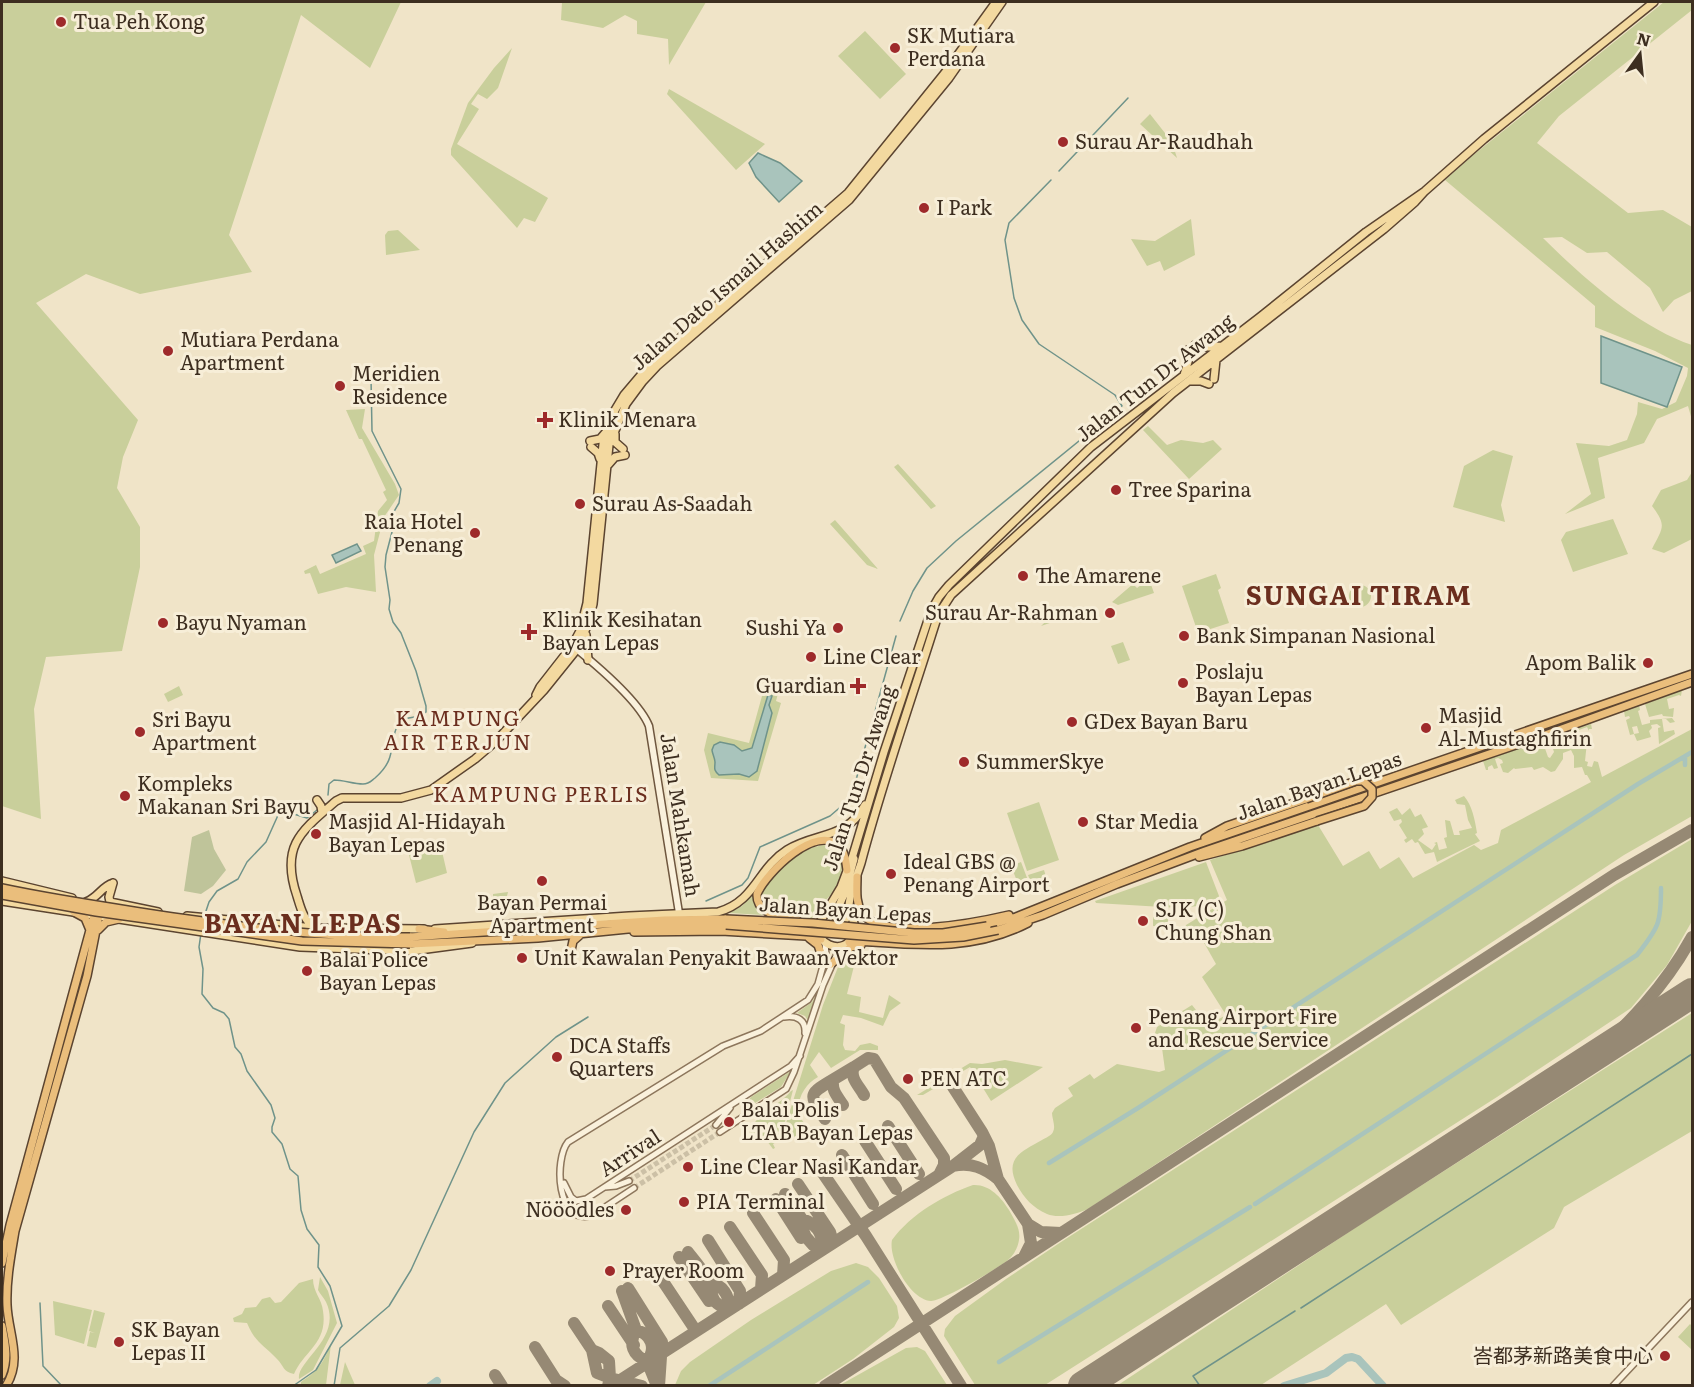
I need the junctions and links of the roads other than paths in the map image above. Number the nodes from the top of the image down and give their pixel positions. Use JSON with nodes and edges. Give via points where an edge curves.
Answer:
{"nodes":[{"id":1,"x":996,"y":2,"type":"edge"},
{"id":2,"x":1002,"y":2,"type":"edge"},
{"id":3,"x":1654,"y":2,"type":"edge"},
{"id":4,"x":1425,"y":190,"type":"junction"},
{"id":5,"x":1195,"y":345,"type":"dead end"},
{"id":6,"x":1222,"y":346,"type":"junction"},
{"id":7,"x":1188,"y":351,"type":"dead end"},
{"id":8,"x":1216,"y":360,"type":"junction"},
{"id":9,"x":1187,"y":378,"type":"junction"},
{"id":10,"x":611,"y":431,"type":"junction"},
{"id":11,"x":1091,"y":447,"type":"junction"},
{"id":12,"x":1101,"y":457,"type":"junction"},
{"id":13,"x":604,"y":463,"type":"junction"},
{"id":14,"x":1072,"y":465,"type":"junction"},
{"id":15,"x":1082,"y":475,"type":"junction"},
{"id":16,"x":587,"y":626,"type":"junction"},
{"id":17,"x":575,"y":648,"type":"junction"},
{"id":18,"x":588,"y":660,"type":"junction"},
{"id":19,"x":1692,"y":674,"type":"edge"},
{"id":20,"x":1692,"y":682,"type":"edge"},
{"id":21,"x":874,"y":786,"type":"junction"},
{"id":22,"x":317,"y":800,"type":"dead end"},
{"id":23,"x":322,"y":813,"type":"junction"},
{"id":24,"x":1190,"y":847,"type":"junction"},
{"id":25,"x":853,"y":855,"type":"junction"},
{"id":26,"x":1184,"y":860,"type":"junction"},
{"id":27,"x":847,"y":870,"type":"junction"},
{"id":28,"x":857,"y":877,"type":"junction"},
{"id":29,"x":2,"y":881,"type":"edge"},
{"id":30,"x":2,"y":888,"type":"edge"},
{"id":31,"x":46,"y":892,"type":"junction"},
{"id":32,"x":2,"y":895,"type":"edge"},
{"id":33,"x":2,"y":901,"type":"edge"},
{"id":34,"x":86,"y":902,"type":"junction"},
{"id":35,"x":46,"y":909,"type":"junction"},
{"id":36,"x":1033,"y":909,"type":"junction"},
{"id":37,"x":97,"y":911,"type":"junction"},
{"id":38,"x":74,"y":912,"type":"junction"},
{"id":39,"x":158,"y":912,"type":"junction"},
{"id":40,"x":850,"y":912,"type":"junction"},
{"id":41,"x":679,"y":913,"type":"junction"},
{"id":42,"x":1043,"y":915,"type":"junction"},
{"id":43,"x":303,"y":916,"type":"junction"},
{"id":44,"x":119,"y":919,"type":"junction"},
{"id":45,"x":240,"y":921,"type":"junction"},
{"id":46,"x":726,"y":922,"type":"junction"},
{"id":47,"x":250,"y":923,"type":"junction"},
{"id":48,"x":813,"y":923,"type":"junction"},
{"id":49,"x":291,"y":927,"type":"junction"},
{"id":50,"x":315,"y":928,"type":"junction"},
{"id":51,"x":419,"y":929,"type":"junction"},
{"id":52,"x":93,"y":931,"type":"junction"},
{"id":53,"x":607,"y":931,"type":"junction"},
{"id":54,"x":476,"y":933,"type":"junction"},
{"id":55,"x":581,"y":934,"type":"junction"},
{"id":56,"x":560,"y":936,"type":"junction"},
{"id":57,"x":806,"y":936,"type":"junction"},
{"id":58,"x":238,"y":938,"type":"junction"},
{"id":59,"x":248,"y":940,"type":"junction"},
{"id":60,"x":410,"y":941,"type":"junction"},
{"id":61,"x":823,"y":941,"type":"junction"},
{"id":62,"x":849,"y":942,"type":"junction"},
{"id":63,"x":476,"y":943,"type":"junction"},
{"id":64,"x":882,"y":943,"type":"junction"},
{"id":65,"x":840,"y":947,"type":"junction"},
{"id":66,"x":828,"y":963,"type":"junction"},
{"id":67,"x":783,"y":1017,"type":"junction"},
{"id":68,"x":803,"y":1046,"type":"junction"},
{"id":69,"x":794,"y":1067,"type":"junction"},
{"id":70,"x":735,"y":1102,"type":"junction"},
{"id":71,"x":716,"y":1125,"type":"tunnel mouth"},
{"id":72,"x":720,"y":1132,"type":"tunnel mouth"},
{"id":73,"x":562,"y":1178,"type":"junction"},
{"id":74,"x":629,"y":1181,"type":"tunnel mouth"},
{"id":75,"x":605,"y":1187,"type":"junction"},
{"id":76,"x":634,"y":1188,"type":"tunnel mouth"},
{"id":77,"x":2,"y":1263,"type":"edge"},
{"id":78,"x":1692,"y":1302,"type":"edge"},
{"id":79,"x":2,"y":1326,"type":"edge"},
{"id":80,"x":2,"y":1375,"type":"edge"},
{"id":81,"x":6,"y":1386,"type":"edge"},
{"id":82,"x":1613,"y":1386,"type":"edge"}],
"edges":[{"from":1,"to":10,"type":"main road","name":"Jalan Dato Ismail Hashim","via":[[848,193],[652,362],[624,395]]},
{"from":2,"to":10,"type":"main road","name":"Jalan Dato Ismail Hashim","via":[[949,78],[852,197],[649,373]]},
{"from":3,"to":4,"type":"main road","name":"Jalan Tun Dr Awang"},
{"from":4,"to":6,"type":"main road","name":"Jalan Tun Dr Awang"},
{"from":4,"to":8,"type":"main road","name":"Jalan Tun Dr Awang","via":[[1384,229]]},
{"from":5,"to":6,"type":"main road"},
{"from":6,"to":9,"type":"main road","name":"Jalan Tun Dr Awang"},
{"from":7,"to":9,"type":"main road"},
{"from":8,"to":9,"type":"main road","name":"Jalan Tun Dr Awang"},
{"from":8,"to":9,"type":"main road","via":[[1211,381]]},
{"from":9,"to":11,"type":"main road","name":"Jalan Tun Dr Awang"},
{"from":9,"to":12,"type":"main road","name":"Jalan Tun Dr Awang"},
{"from":10,"to":13,"type":"main road","name":"Jalan Dato Ismail Hashim"},
{"from":10,"to":13,"type":"main road","via":[[624,452]]},
{"from":10,"to":13,"type":"main road","via":[[590,444]]},
{"from":11,"to":12,"type":"main road","via":[[1090,455]]},
{"from":11,"to":14,"type":"main road","name":"Jalan Tun Dr Awang"},
{"from":12,"to":15,"type":"main road","name":"Jalan Tun Dr Awang"},
{"from":13,"to":16,"type":"main road","name":"Jalan Dato Ismail Hashim","via":[[596,588]]},
{"from":13,"to":17,"type":"main road","name":"Jalan Dato Ismail Hashim","via":[[588,596],[580,602],[585,610]]},
{"from":14,"to":15,"type":"main road","via":[[1081,466]]},
{"from":14,"to":21,"type":"main road","name":"Jalan Tun Dr Awang","via":[[936,601]]},
{"from":15,"to":28,"type":"main road","name":"Jalan Tun Dr Awang","via":[[957,588],[941,609],[877,802]]},
{"from":16,"to":17,"type":"main road","name":"Jalan Dato Ismail Hashim"},
{"from":16,"to":18,"type":"main road"},
{"from":17,"to":18,"type":"main road","name":"Jalan Mahkamah"},
{"from":17,"to":23,"type":"main road","name":"Jalan Dato Ismail Hashim","via":[[496,741],[431,790],[401,798],[342,798]]},
{"from":18,"to":41,"type":"main road","name":"Jalan Mahkamah","via":[[644,714],[649,726]]},
{"from":19,"to":24,"type":"highway","name":"Jalan Bayan Lepas"},
{"from":20,"to":26,"type":"highway","name":"Jalan Bayan Lepas"},
{"from":21,"to":25,"type":"main road","name":"Jalan Tun Dr Awang"},
{"from":21,"to":41,"type":"main road","via":[[851,824],[786,850],[744,899],[730,909]]},
{"from":22,"to":23,"type":"main road"},
{"from":23,"to":43,"type":"main road","name":"Jalan Dato Ismail Hashim","via":[[303,831],[291,856],[292,881]]},
{"from":24,"to":26,"type":"highway","bridge":true,"via":[[1227,826],[1356,781],[1363,781],[1372,789],[1372,797],[1364,806],[1242,846]]},
{"from":24,"to":36,"type":"highway","name":"Jalan Bayan Lepas"},
{"from":25,"to":27,"type":"main road","name":"Jalan Tun Dr Awang"},
{"from":25,"to":40,"type":"main road","via":[[854,865],[835,915],[844,922]]},
{"from":26,"to":42,"type":"highway","name":"Jalan Bayan Lepas"},
{"from":27,"to":48,"type":"highway","bridge":true,"via":[[838,846],[821,841],[787,857],[769,873],[757,894],[759,905],[785,918]]},
{"from":27,"to":61,"type":"main road","name":"Jalan Tun Dr Awang","via":[[817,927]]},
{"from":28,"to":36,"type":"highway","via":[[859,907],[866,918],[877,924],[943,927]]},
{"from":28,"to":40,"type":"main road","name":"Jalan Tun Dr Awang"},
{"from":29,"to":31,"type":"main road"},
{"from":30,"to":37,"type":"highway","bridge":true},
{"from":31,"to":34,"type":"main road"},
{"from":31,"to":35,"type":"main road","via":[[54,901]]},
{"from":32,"to":37,"type":"highway","bridge":true},
{"from":33,"to":35,"type":"main road"},
{"from":34,"to":37,"type":"main road"},
{"from":34,"to":39,"type":"main road","via":[[113,883],[110,902]]},
{"from":35,"to":38,"type":"main road"},
{"from":36,"to":48,"type":"highway","name":"Jalan Bayan Lepas","bridge":true,"via":[[987,926],[929,933]]},
{"from":37,"to":38,"type":"main road"},
{"from":37,"to":39,"type":"main road"},
{"from":37,"to":44,"type":"main road","name":"Jalan Bayan Lepas"},
{"from":37,"to":52,"type":"highway"},
{"from":37,"to":60,"type":"highway","name":"Jalan Bayan Lepas","bridge":true},
{"from":38,"to":52,"type":"highway","via":[[85,918]]},
{"from":39,"to":45,"type":"main road"},
{"from":40,"to":62,"type":"main road","name":"Jalan Tun Dr Awang","via":[[855,931]]},
{"from":41,"to":51,"type":"main road"},
{"from":42,"to":46,"type":"highway","name":"Jalan Bayan Lepas","bridge":true,"via":[[998,930],[930,940]]},
{"from":42,"to":64,"type":"highway","via":[[1013,931],[982,940],[932,946]]},
{"from":43,"to":49,"type":"main road"},
{"from":43,"to":50,"type":"main road","name":"Jalan Dato Ismail Hashim"},
{"from":44,"to":52,"type":"highway"},
{"from":44,"to":58,"type":"main road","name":"Jalan Bayan Lepas"},
{"from":45,"to":47,"type":"main road"},
{"from":45,"to":58,"type":"main road","via":[[243,929]]},
{"from":46,"to":48,"type":"highway","name":"Jalan Bayan Lepas","bridge":true},
{"from":46,"to":53,"type":"highway","name":"Jalan Bayan Lepas"},
{"from":46,"to":54,"type":"highway","name":"Jalan Bayan Lepas","via":[[663,920]]},
{"from":47,"to":49,"type":"main road"},
{"from":47,"to":59,"type":"main road","via":[[245,932]]},
{"from":49,"to":50,"type":"main road"},
{"from":50,"to":51,"type":"main road"},
{"from":51,"to":54,"type":"highway"},
{"from":52,"to":77,"type":"highway"},
{"from":52,"to":81,"type":"highway","via":[[84,988],[15,1231],[7,1292],[15,1362]]},
{"from":53,"to":55,"type":"highway","name":"Jalan Bayan Lepas"},
{"from":53,"to":57,"type":"highway"},
{"from":54,"to":60,"type":"highway","name":"Jalan Bayan Lepas"},
{"from":55,"to":56,"type":"highway","name":"Jalan Bayan Lepas"},
{"from":55,"to":56,"type":"highway","via":[[573,941],[570,955]]},
{"from":56,"to":63,"type":"highway","name":"Jalan Bayan Lepas"},
{"from":57,"to":61,"type":"highway"},
{"from":57,"to":66,"type":"highway","via":[[818,945]]},
{"from":58,"to":59,"type":"main road","name":"Jalan Bayan Lepas"},
{"from":59,"to":63,"type":"main road","name":"Jalan Bayan Lepas","via":[[386,951],[426,951]]},
{"from":60,"to":63,"type":"highway","name":"Jalan Bayan Lepas"},
{"from":61,"to":65,"type":"main road"},
{"from":61,"to":66,"type":"street"},
{"from":62,"to":64,"type":"highway"},
{"from":62,"to":65,"type":"main road"},
{"from":64,"to":66,"type":"highway","via":[[851,947]]},
{"from":65,"to":66,"type":"street"},
{"from":66,"to":67,"type":"street","via":[[808,1000]]},
{"from":66,"to":68,"type":"street"},
{"from":67,"to":68,"type":"street","via":[[796,1016],[804,1023]]},
{"from":67,"to":73,"type":"street","via":[[754,1035],[716,1050],[568,1142],[561,1154]]},
{"from":68,"to":69,"type":"street"},
{"from":69,"to":70,"type":"street","name":"Arrival"},
{"from":69,"to":72,"type":"street","via":[[792,1080],[780,1094]]},
{"from":70,"to":71,"type":"street","name":"Arrival"},
{"from":70,"to":75,"type":"street","name":"Arrival"},
{"from":73,"to":75,"type":"street","name":"Arrival","via":[[576,1201],[586,1200]]},
{"from":73,"to":76,"type":"street","via":[[568,1210],[586,1218]]},
{"from":74,"to":75,"type":"street"},
{"from":78,"to":82,"type":"street"},
{"from":79,"to":80,"type":"highway","via":[[6,1349]]}]}
